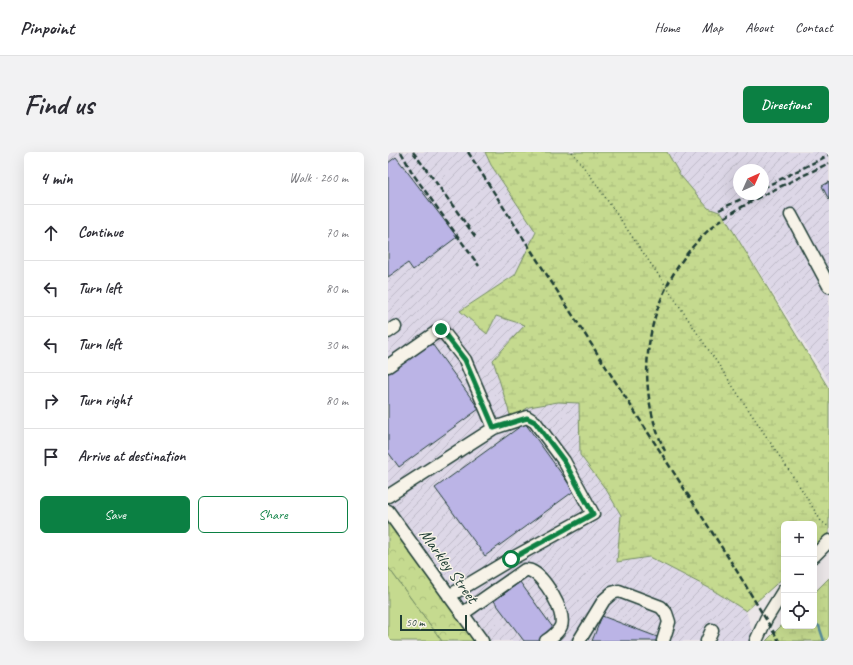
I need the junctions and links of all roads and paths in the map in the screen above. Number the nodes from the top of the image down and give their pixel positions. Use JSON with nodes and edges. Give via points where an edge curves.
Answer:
{"nodes":[{"id":1,"x":572,"y":152,"type":"edge"},
{"id":2,"x":791,"y":215,"type":"dead end"},
{"id":3,"x":829,"y":286,"type":"edge"},
{"id":4,"x":388,"y":366,"type":"edge"},
{"id":5,"x":494,"y":428,"type":"junction"},
{"id":6,"x":388,"y":496,"type":"edge"},
{"id":7,"x":388,"y":511,"type":"edge"},
{"id":8,"x":829,"y":527,"type":"edge"},
{"id":9,"x":829,"y":541,"type":"edge"},
{"id":10,"x":817,"y":553,"type":"edge"},
{"id":11,"x":782,"y":593,"type":"edge"},
{"id":12,"x":449,"y":596,"type":"junction"},
{"id":13,"x":462,"y":614,"type":"junction"},
{"id":14,"x":482,"y":641,"type":"edge"},
{"id":15,"x":546,"y":641,"type":"edge"},
{"id":16,"x":580,"y":641,"type":"edge"},
{"id":17,"x":663,"y":641,"type":"edge"},
{"id":18,"x":756,"y":641,"type":"edge"}],
"edges":[{"from":1,"to":8,"type":"path","via":[[658,274],[821,521]]},
{"from":2,"to":3,"type":"street"},
{"from":4,"to":5,"type":"street","via":[[441,329],[465,360]]},
{"from":5,"to":6,"type":"street"},
{"from":5,"to":12,"type":"street","via":[[527,418],[535,422],[564,461],[593,514]]},
{"from":7,"to":12,"type":"street","name":"Markley Street"},
{"from":9,"to":10,"type":"street"},
{"from":11,"to":18,"type":"street"},
{"from":12,"to":13,"type":"street","name":"Markley Street"},
{"from":13,"to":14,"type":"street","name":"Markley Street"},
{"from":13,"to":15,"type":"street","via":[[525,570],[533,571],[558,603],[562,617],[561,626]]},
{"from":16,"to":17,"type":"street","via":[[604,600],[619,591],[661,607],[669,622]]}]}
